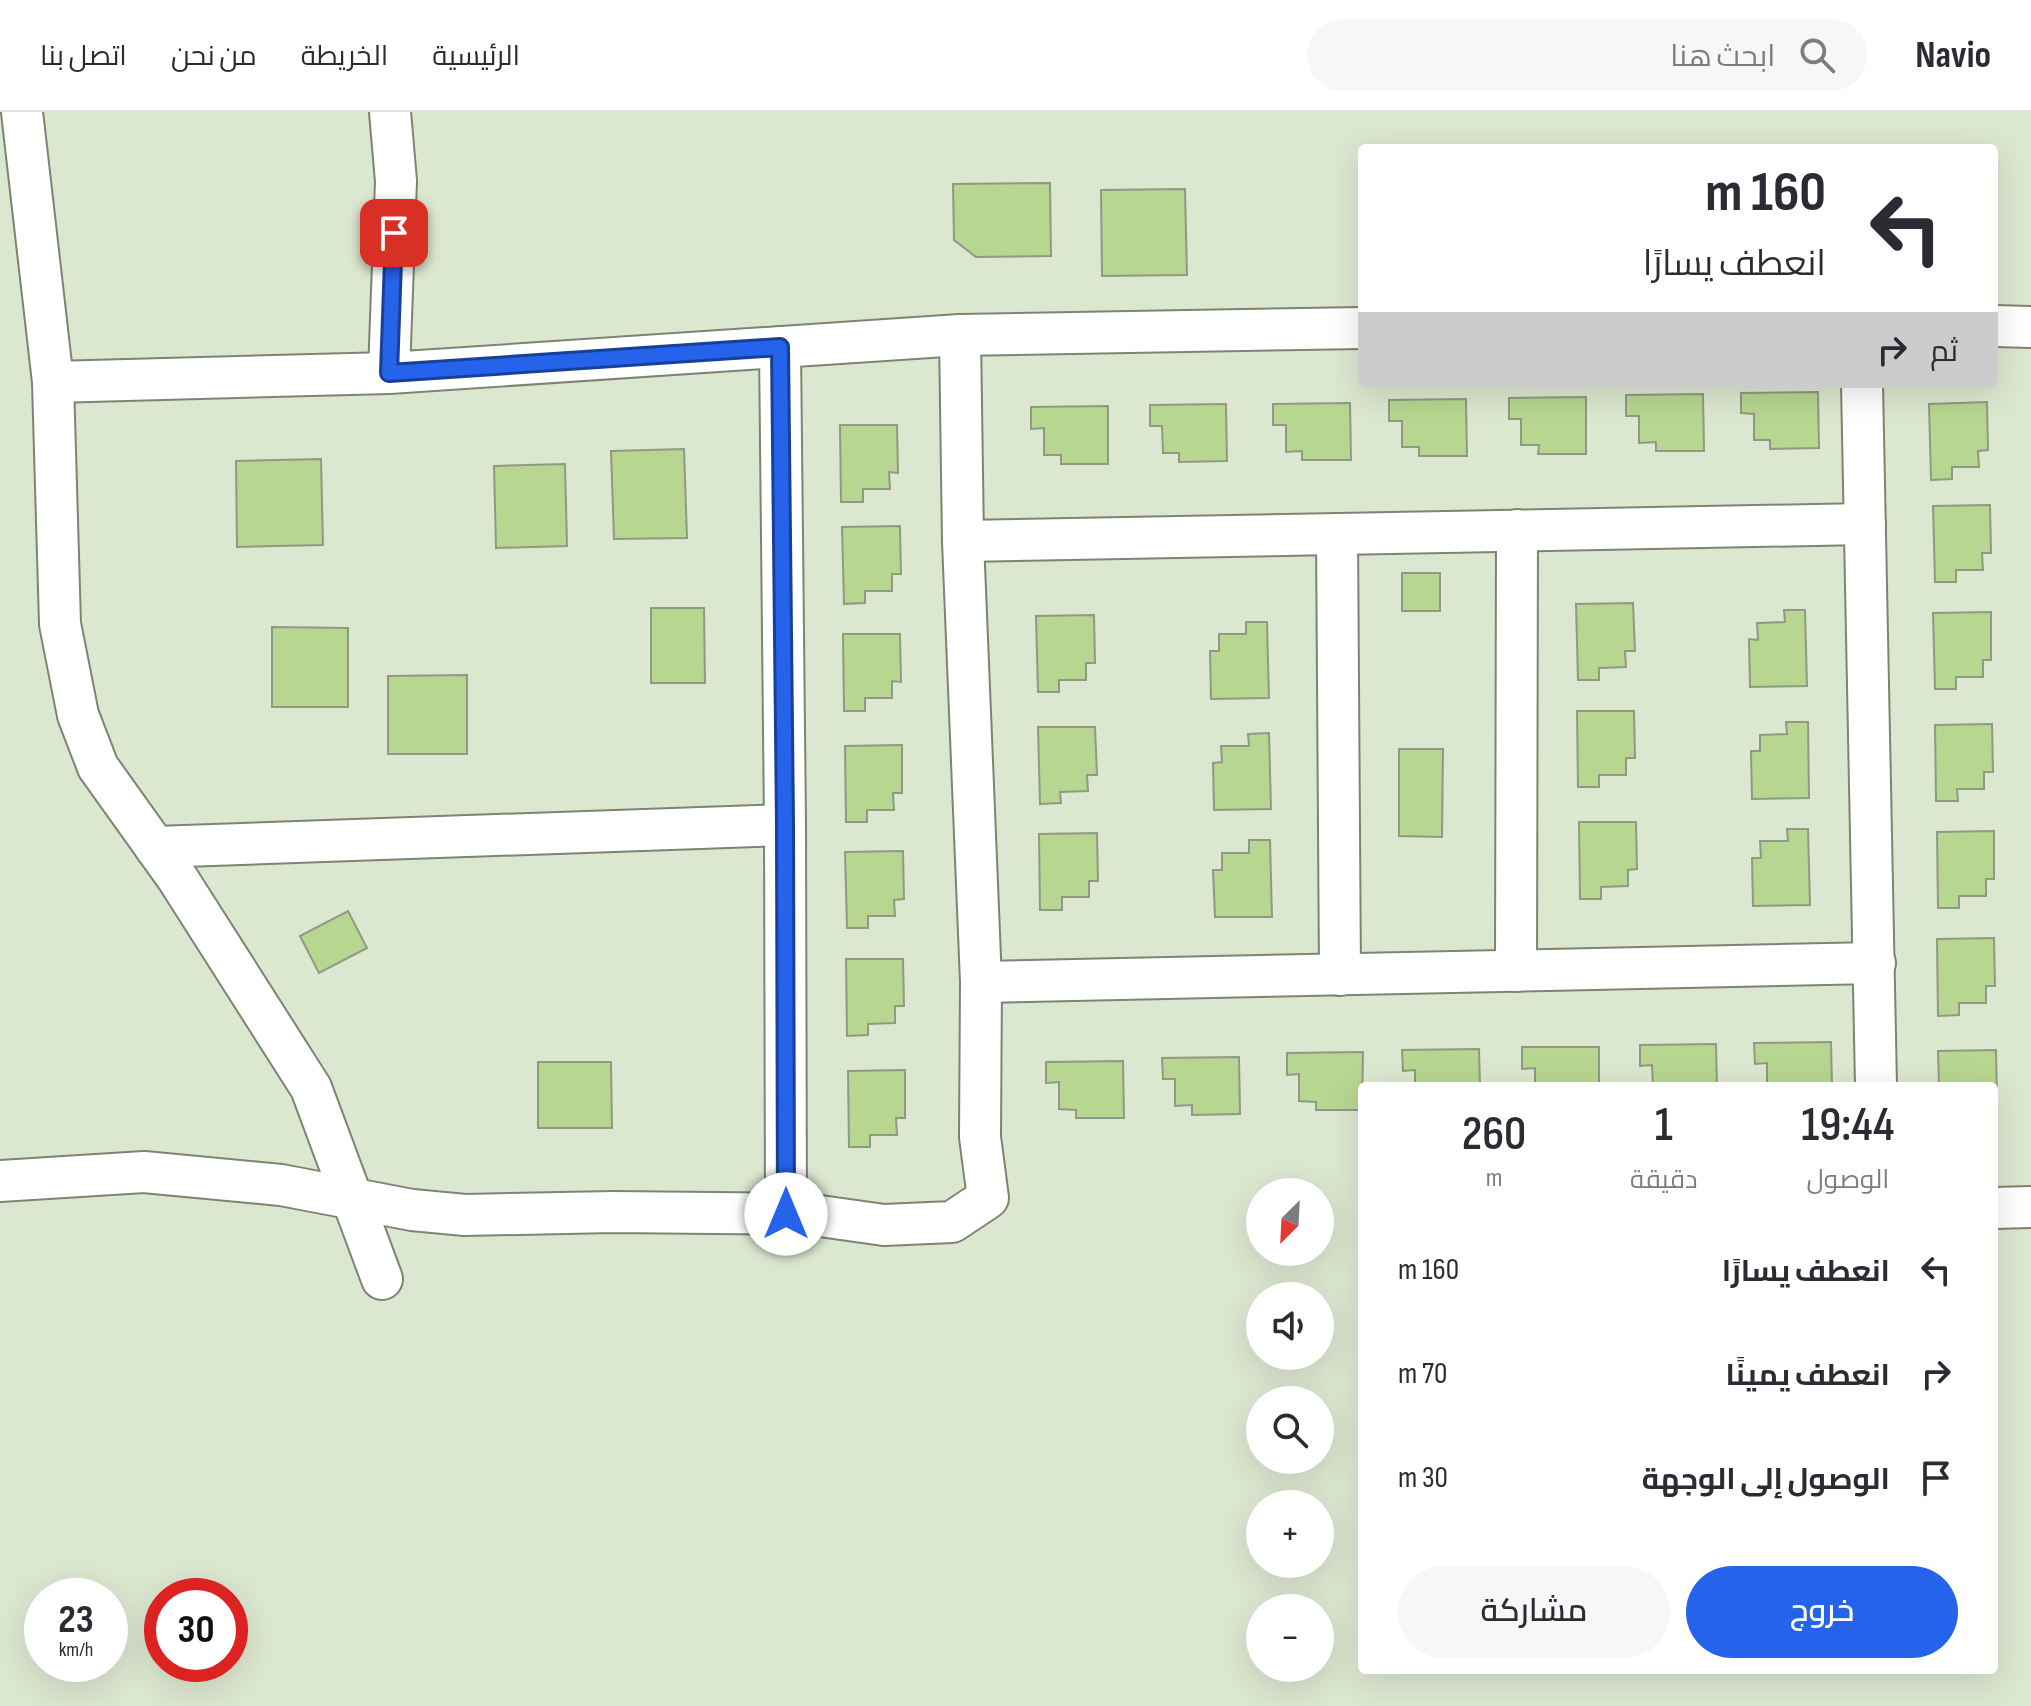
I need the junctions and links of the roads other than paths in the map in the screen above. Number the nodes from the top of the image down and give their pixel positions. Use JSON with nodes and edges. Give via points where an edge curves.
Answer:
{"nodes":[{"id":1,"x":22,"y":112,"type":"edge"},
{"id":2,"x":390,"y":112,"type":"edge"},
{"id":3,"x":1998,"y":326,"type":"edge"},
{"id":4,"x":2031,"y":327,"type":"edge"},
{"id":5,"x":1358,"y":328,"type":"edge"},
{"id":6,"x":960,"y":335,"type":"junction"},
{"id":7,"x":780,"y":347,"type":"junction"},
{"id":8,"x":389,"y":373,"type":"junction"},
{"id":9,"x":53,"y":382,"type":"junction"},
{"id":10,"x":1862,"y":388,"type":"edge"},
{"id":11,"x":1865,"y":524,"type":"junction"},
{"id":12,"x":1517,"y":530,"type":"junction"},
{"id":13,"x":1337,"y":534,"type":"junction"},
{"id":14,"x":963,"y":541,"type":"junction"},
{"id":15,"x":785,"y":825,"type":"junction"},
{"id":16,"x":155,"y":847,"type":"junction"},
{"id":17,"x":1875,"y":963,"type":"junction"},
{"id":18,"x":1516,"y":971,"type":"junction"},
{"id":19,"x":1340,"y":975,"type":"junction"},
{"id":20,"x":981,"y":982,"type":"junction"},
{"id":21,"x":1876,"y":1082,"type":"edge"},
{"id":22,"x":0,"y":1181,"type":"edge"},
{"id":23,"x":352,"y":1198,"type":"junction"},
{"id":24,"x":2031,"y":1207,"type":"edge"},
{"id":25,"x":1998,"y":1208,"type":"edge"},
{"id":26,"x":786,"y":1214,"type":"junction"},
{"id":27,"x":382,"y":1279,"type":"dead end"}],
"edges":[{"from":1,"to":9,"type":"street"},
{"from":2,"to":8,"type":"street","via":[[396,181]]},
{"from":3,"to":4,"type":"street"},
{"from":5,"to":6,"type":"street"},
{"from":6,"to":7,"type":"street"},
{"from":6,"to":14,"type":"street"},
{"from":7,"to":8,"type":"street"},
{"from":7,"to":15,"type":"street"},
{"from":8,"to":9,"type":"street"},
{"from":9,"to":16,"type":"street","via":[[60,624],[78,715],[98,767]]},
{"from":10,"to":11,"type":"street"},
{"from":11,"to":12,"type":"street"},
{"from":11,"to":17,"type":"street"},
{"from":12,"to":13,"type":"street"},
{"from":12,"to":18,"type":"street"},
{"from":13,"to":14,"type":"street"},
{"from":13,"to":19,"type":"street"},
{"from":14,"to":20,"type":"street"},
{"from":15,"to":16,"type":"street"},
{"from":15,"to":26,"type":"street"},
{"from":16,"to":23,"type":"street","via":[[311,1088]]},
{"from":17,"to":18,"type":"street"},
{"from":17,"to":21,"type":"street"},
{"from":18,"to":19,"type":"street"},
{"from":19,"to":20,"type":"street"},
{"from":20,"to":26,"type":"street","via":[[980,1137],[988,1198],[952,1222],[884,1225]]},
{"from":22,"to":23,"type":"street","via":[[144,1172],[281,1185]]},
{"from":23,"to":26,"type":"street","via":[[465,1215]]},
{"from":23,"to":27,"type":"street"},
{"from":24,"to":25,"type":"street"}]}
